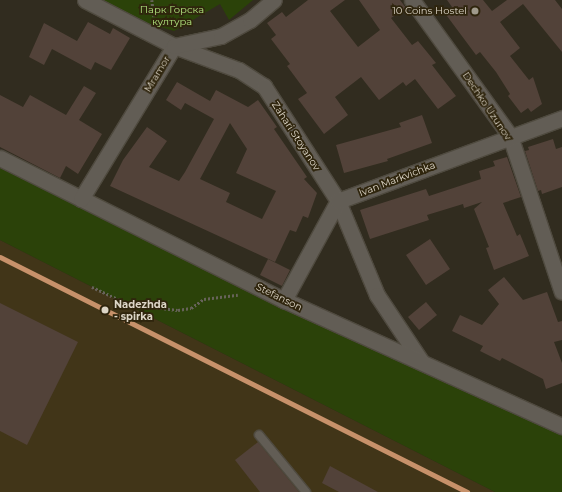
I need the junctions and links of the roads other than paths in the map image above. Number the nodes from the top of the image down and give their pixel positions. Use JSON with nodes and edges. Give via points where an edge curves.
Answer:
{"nodes":[{"id":1,"x":85,"y":0,"type":"edge"},
{"id":2,"x":274,"y":0,"type":"edge"},
{"id":3,"x":412,"y":0,"type":"edge"},
{"id":4,"x":174,"y":46,"type":"junction"},
{"id":5,"x":562,"y":118,"type":"edge"},
{"id":6,"x":510,"y":136,"type":"junction"},
{"id":7,"x":0,"y":158,"type":"edge"},
{"id":8,"x":81,"y":199,"type":"junction"},
{"id":9,"x":338,"y":201,"type":"junction"},
{"id":10,"x":562,"y":292,"type":"edge"},
{"id":11,"x":284,"y":300,"type":"junction"},
{"id":12,"x":421,"y":361,"type":"junction"},
{"id":13,"x":562,"y":426,"type":"edge"},
{"id":14,"x":259,"y":435,"type":"dead end"},
{"id":15,"x":306,"y":492,"type":"edge"}],
"edges":[{"from":1,"to":4,"type":"street","name":"Zahari Stoyanov"},
{"from":2,"to":4,"type":"street","name":"Mramor","via":[[250,20],[221,36]]},
{"from":3,"to":6,"type":"street","name":"Dechko Uzunov"},
{"from":4,"to":8,"type":"street","name":"Mramor"},
{"from":4,"to":9,"type":"street","name":"Zahari Stoyanov","via":[[239,70],[264,86]]},
{"from":5,"to":6,"type":"street","name":"Ivan Markvichka"},
{"from":6,"to":9,"type":"street","name":"Ivan Markvichka"},
{"from":6,"to":10,"type":"street","name":"Dechko Uzunov"},
{"from":7,"to":8,"type":"street","name":"Stefanson"},
{"from":8,"to":11,"type":"street","name":"Stefanson"},
{"from":9,"to":11,"type":"street"},
{"from":9,"to":12,"type":"street","name":"Zahari Stoyanov","via":[[377,295]]},
{"from":11,"to":12,"type":"street","name":"Stefanson"},
{"from":12,"to":13,"type":"street","name":"Stefanson"},
{"from":14,"to":15,"type":"lane"}]}
